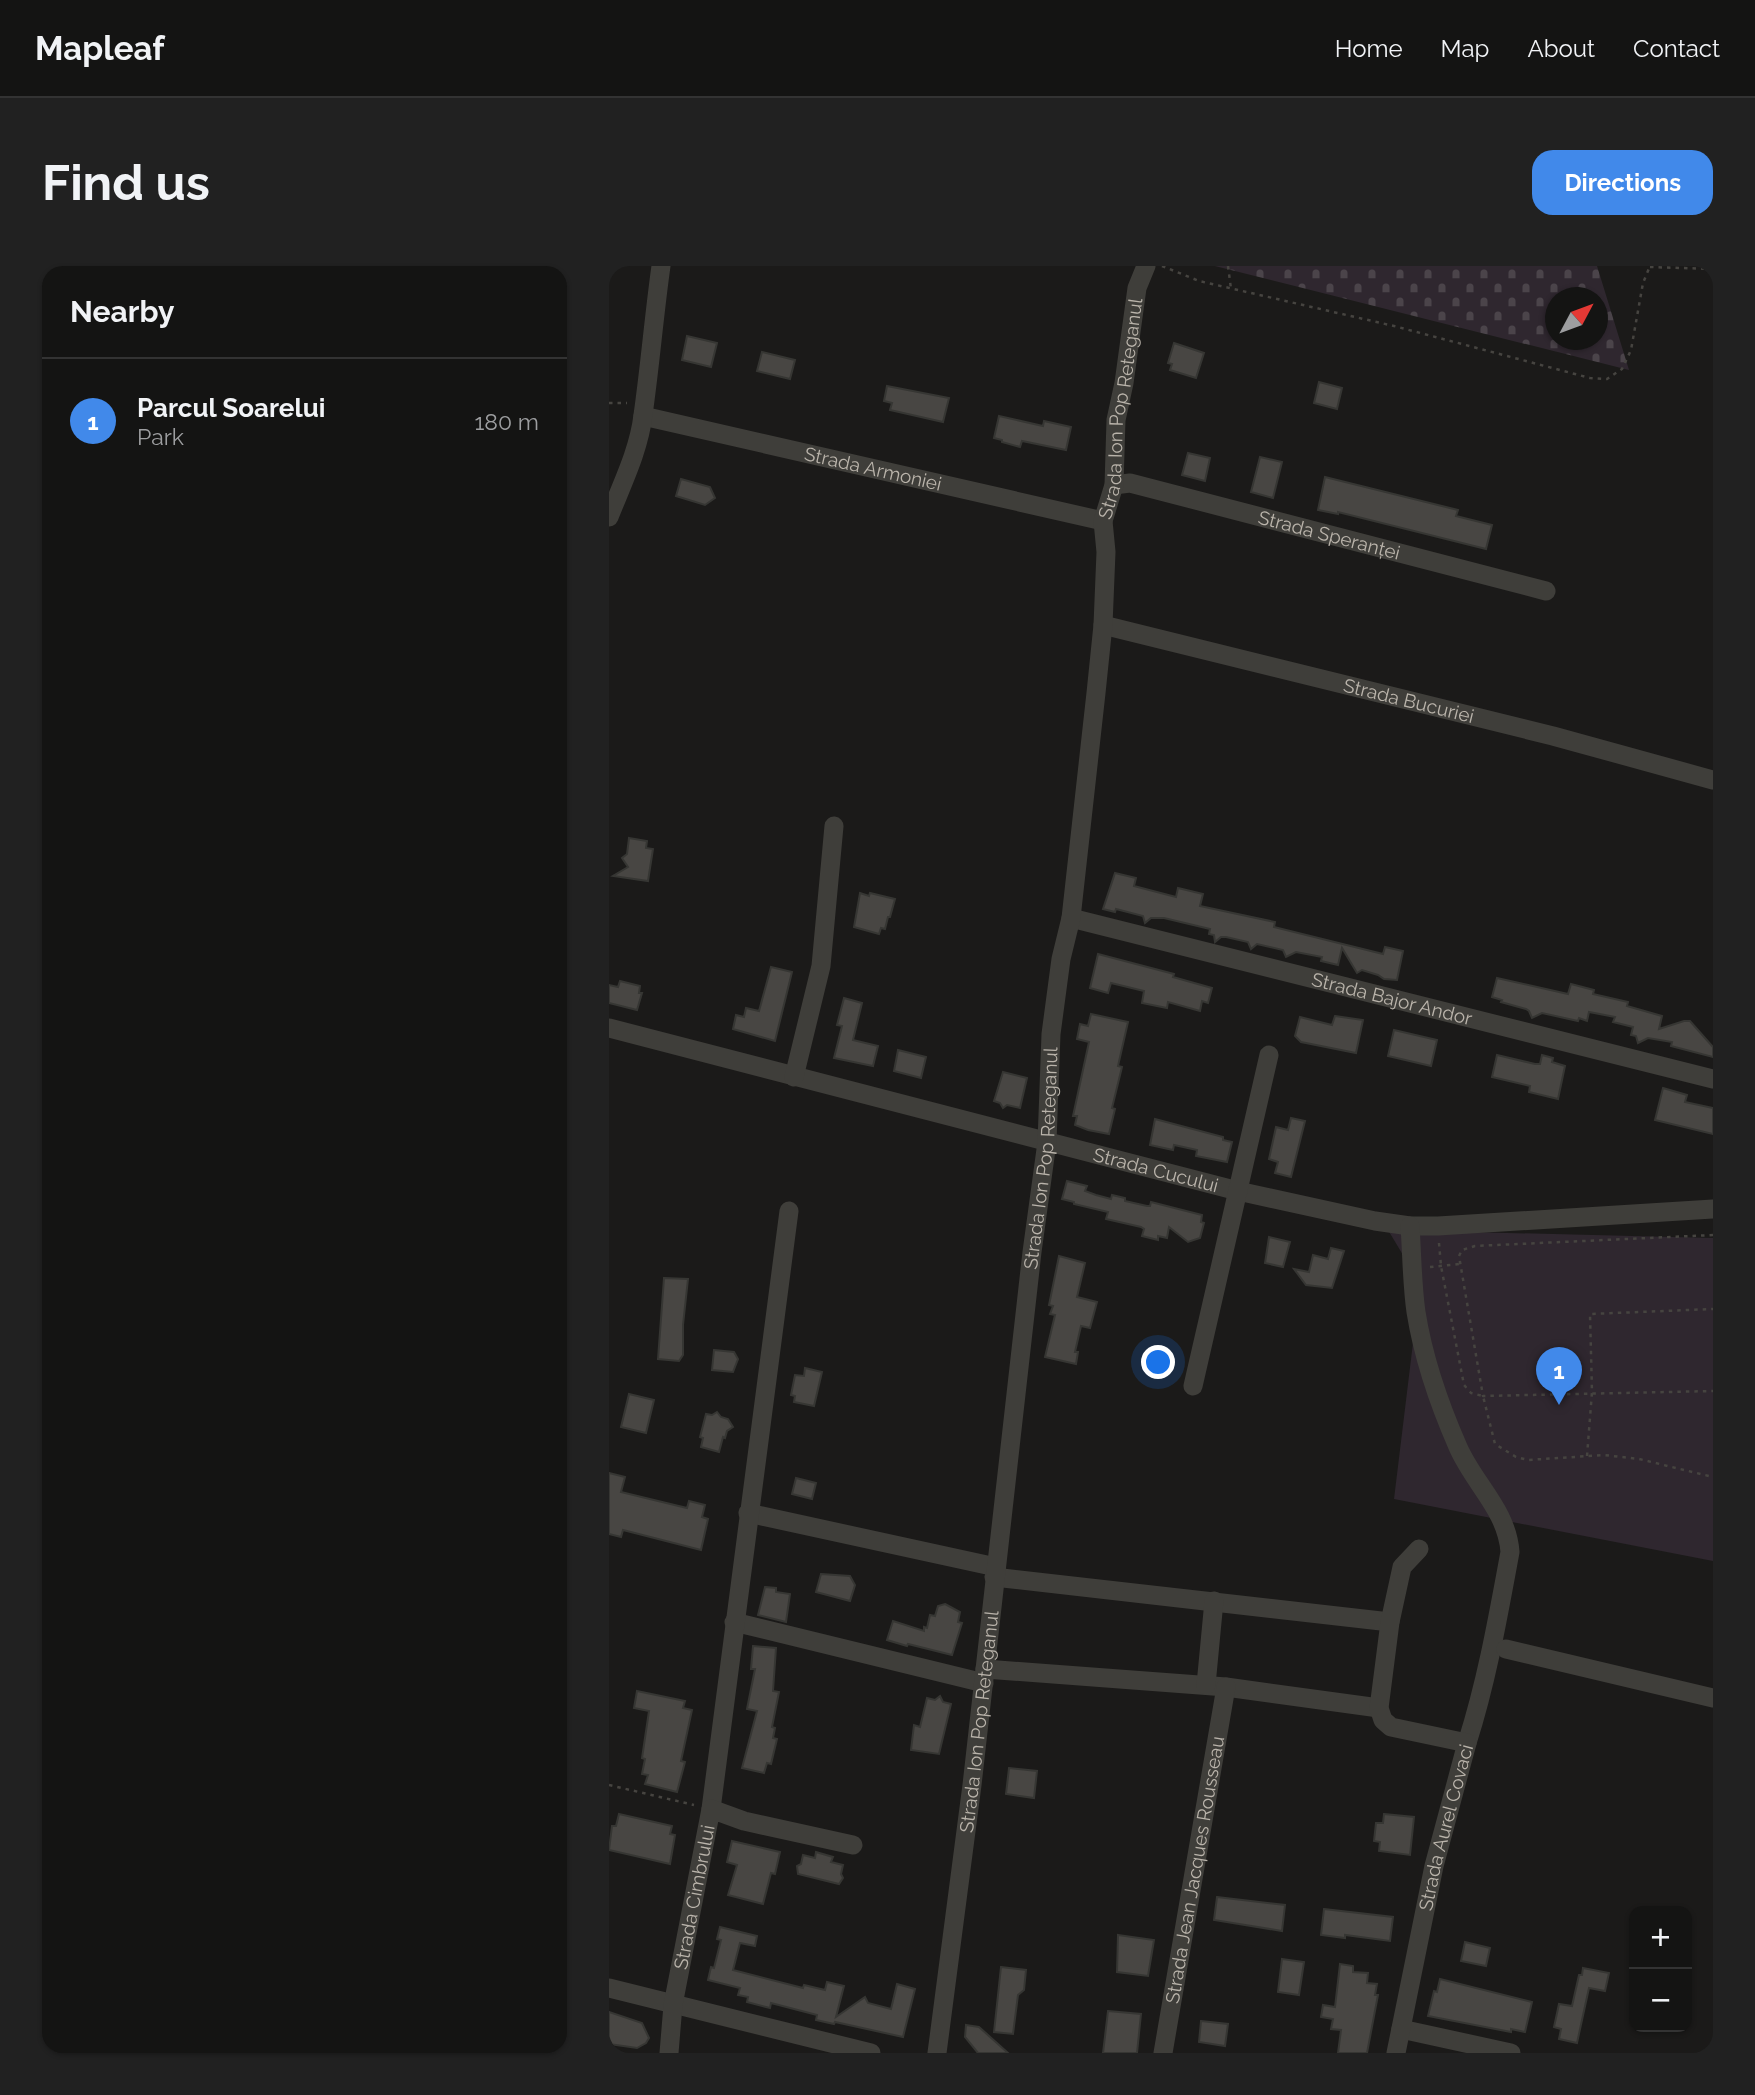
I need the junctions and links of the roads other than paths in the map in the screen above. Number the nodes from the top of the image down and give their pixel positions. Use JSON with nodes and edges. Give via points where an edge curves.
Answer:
{"nodes":[{"id":1,"x":661,"y":266,"type":"edge"},
{"id":2,"x":1146,"y":266,"type":"edge"},
{"id":3,"x":643,"y":416,"type":"junction"},
{"id":4,"x":1114,"y":485,"type":"junction"},
{"id":5,"x":609,"y":517,"type":"edge"},
{"id":6,"x":1103,"y":521,"type":"junction"},
{"id":7,"x":1546,"y":591,"type":"dead end"},
{"id":8,"x":1103,"y":625,"type":"junction"},
{"id":9,"x":1713,"y":780,"type":"edge"},
{"id":10,"x":834,"y":826,"type":"dead end"},
{"id":11,"x":1071,"y":918,"type":"junction"},
{"id":12,"x":609,"y":1028,"type":"edge"},
{"id":13,"x":1269,"y":1055,"type":"dead end"},
{"id":14,"x":794,"y":1077,"type":"junction"},
{"id":15,"x":1713,"y":1079,"type":"edge"},
{"id":16,"x":1047,"y":1142,"type":"junction"},
{"id":17,"x":1238,"y":1191,"type":"junction"},
{"id":18,"x":1713,"y":1209,"type":"edge"},
{"id":19,"x":789,"y":1211,"type":"dead end"},
{"id":20,"x":1410,"y":1226,"type":"junction"},
{"id":21,"x":1193,"y":1386,"type":"dead end"},
{"id":22,"x":748,"y":1513,"type":"junction"},
{"id":23,"x":1419,"y":1549,"type":"dead end"},
{"id":24,"x":995,"y":1572,"type":"junction"},
{"id":25,"x":1214,"y":1601,"type":"junction"},
{"id":26,"x":734,"y":1622,"type":"junction"},
{"id":27,"x":1390,"y":1622,"type":"junction"},
{"id":28,"x":1506,"y":1649,"type":"dead end"},
{"id":29,"x":984,"y":1676,"type":"junction"},
{"id":30,"x":1206,"y":1685,"type":"junction"},
{"id":31,"x":1226,"y":1687,"type":"junction"},
{"id":32,"x":1713,"y":1698,"type":"edge"},
{"id":33,"x":1379,"y":1708,"type":"junction"},
{"id":34,"x":1467,"y":1743,"type":"junction"},
{"id":35,"x":711,"y":1809,"type":"junction"},
{"id":36,"x":853,"y":1845,"type":"dead end"},
{"id":37,"x":609,"y":1989,"type":"edge"},
{"id":38,"x":673,"y":2006,"type":"junction"},
{"id":39,"x":1401,"y":2029,"type":"junction"},
{"id":40,"x":669,"y":2053,"type":"edge"},
{"id":41,"x":871,"y":2053,"type":"edge"},
{"id":42,"x":937,"y":2053,"type":"edge"},
{"id":43,"x":1163,"y":2053,"type":"edge"},
{"id":44,"x":1396,"y":2053,"type":"edge"},
{"id":45,"x":1511,"y":2053,"type":"edge"}],
"edges":[{"from":1,"to":3,"type":"street"},
{"from":2,"to":4,"type":"street","name":"Strada Ion Pop Reteganul","via":[[1137,288],[1116,420]]},
{"from":3,"to":5,"type":"street"},
{"from":3,"to":6,"type":"street","name":"Strada Armoniei"},
{"from":4,"to":6,"type":"street","name":"Strada Ion Pop Reteganul"},
{"from":4,"to":7,"type":"street","name":"Strada Speranței","via":[[1130,483]]},
{"from":6,"to":8,"type":"street","name":"Strada Ion Pop Reteganul"},
{"from":8,"to":9,"type":"street","name":"Strada Bucuriei"},
{"from":8,"to":11,"type":"street","name":"Strada Ion Pop Reteganul"},
{"from":10,"to":14,"type":"street","via":[[821,966]]},
{"from":11,"to":15,"type":"street","name":"Strada Bajor Andor"},
{"from":11,"to":16,"type":"street","name":"Strada Ion Pop Reteganul","via":[[1051,1034]]},
{"from":12,"to":14,"type":"street","name":"Strada Cucului"},
{"from":13,"to":17,"type":"street"},
{"from":14,"to":16,"type":"street","name":"Strada Cucului"},
{"from":16,"to":17,"type":"street","name":"Strada Cucului"},
{"from":16,"to":24,"type":"street","name":"Strada Ion Pop Reteganul"},
{"from":17,"to":20,"type":"street","name":"Strada Cucului"},
{"from":17,"to":21,"type":"street"},
{"from":18,"to":20,"type":"street","name":"Strada Cucului"},
{"from":19,"to":22,"type":"street"},
{"from":20,"to":34,"type":"street","via":[[1417,1315],[1428,1361],[1466,1464],[1502,1517],[1509,1536],[1493,1647]]},
{"from":22,"to":24,"type":"street"},
{"from":22,"to":26,"type":"street"},
{"from":23,"to":27,"type":"street","via":[[1402,1567]]},
{"from":24,"to":25,"type":"street"},
{"from":24,"to":29,"type":"street","name":"Strada Ion Pop Reteganul"},
{"from":25,"to":27,"type":"street"},
{"from":25,"to":30,"type":"street"},
{"from":26,"to":29,"type":"street"},
{"from":26,"to":35,"type":"street"},
{"from":27,"to":33,"type":"street"},
{"from":28,"to":32,"type":"street"},
{"from":29,"to":30,"type":"street"},
{"from":29,"to":42,"type":"street","name":"Strada Ion Pop Reteganul"},
{"from":30,"to":31,"type":"street"},
{"from":31,"to":33,"type":"street"},
{"from":31,"to":43,"type":"street","name":"Strada Jean Jacques Rousseau"},
{"from":33,"to":34,"type":"street","name":"Strada Aurel Covaci","via":[[1391,1727]]},
{"from":34,"to":39,"type":"street","name":"Strada Aurel Covaci","via":[[1433,1866]]},
{"from":35,"to":36,"type":"street","name":"Strada Cimbrului","via":[[744,1821]]},
{"from":35,"to":38,"type":"street","name":"Strada Cimbrului"},
{"from":37,"to":38,"type":"street"},
{"from":38,"to":40,"type":"street","name":"Strada Cimbrului"},
{"from":38,"to":41,"type":"street"},
{"from":39,"to":44,"type":"street","name":"Strada Aurel Covaci"},
{"from":39,"to":45,"type":"street"}]}
